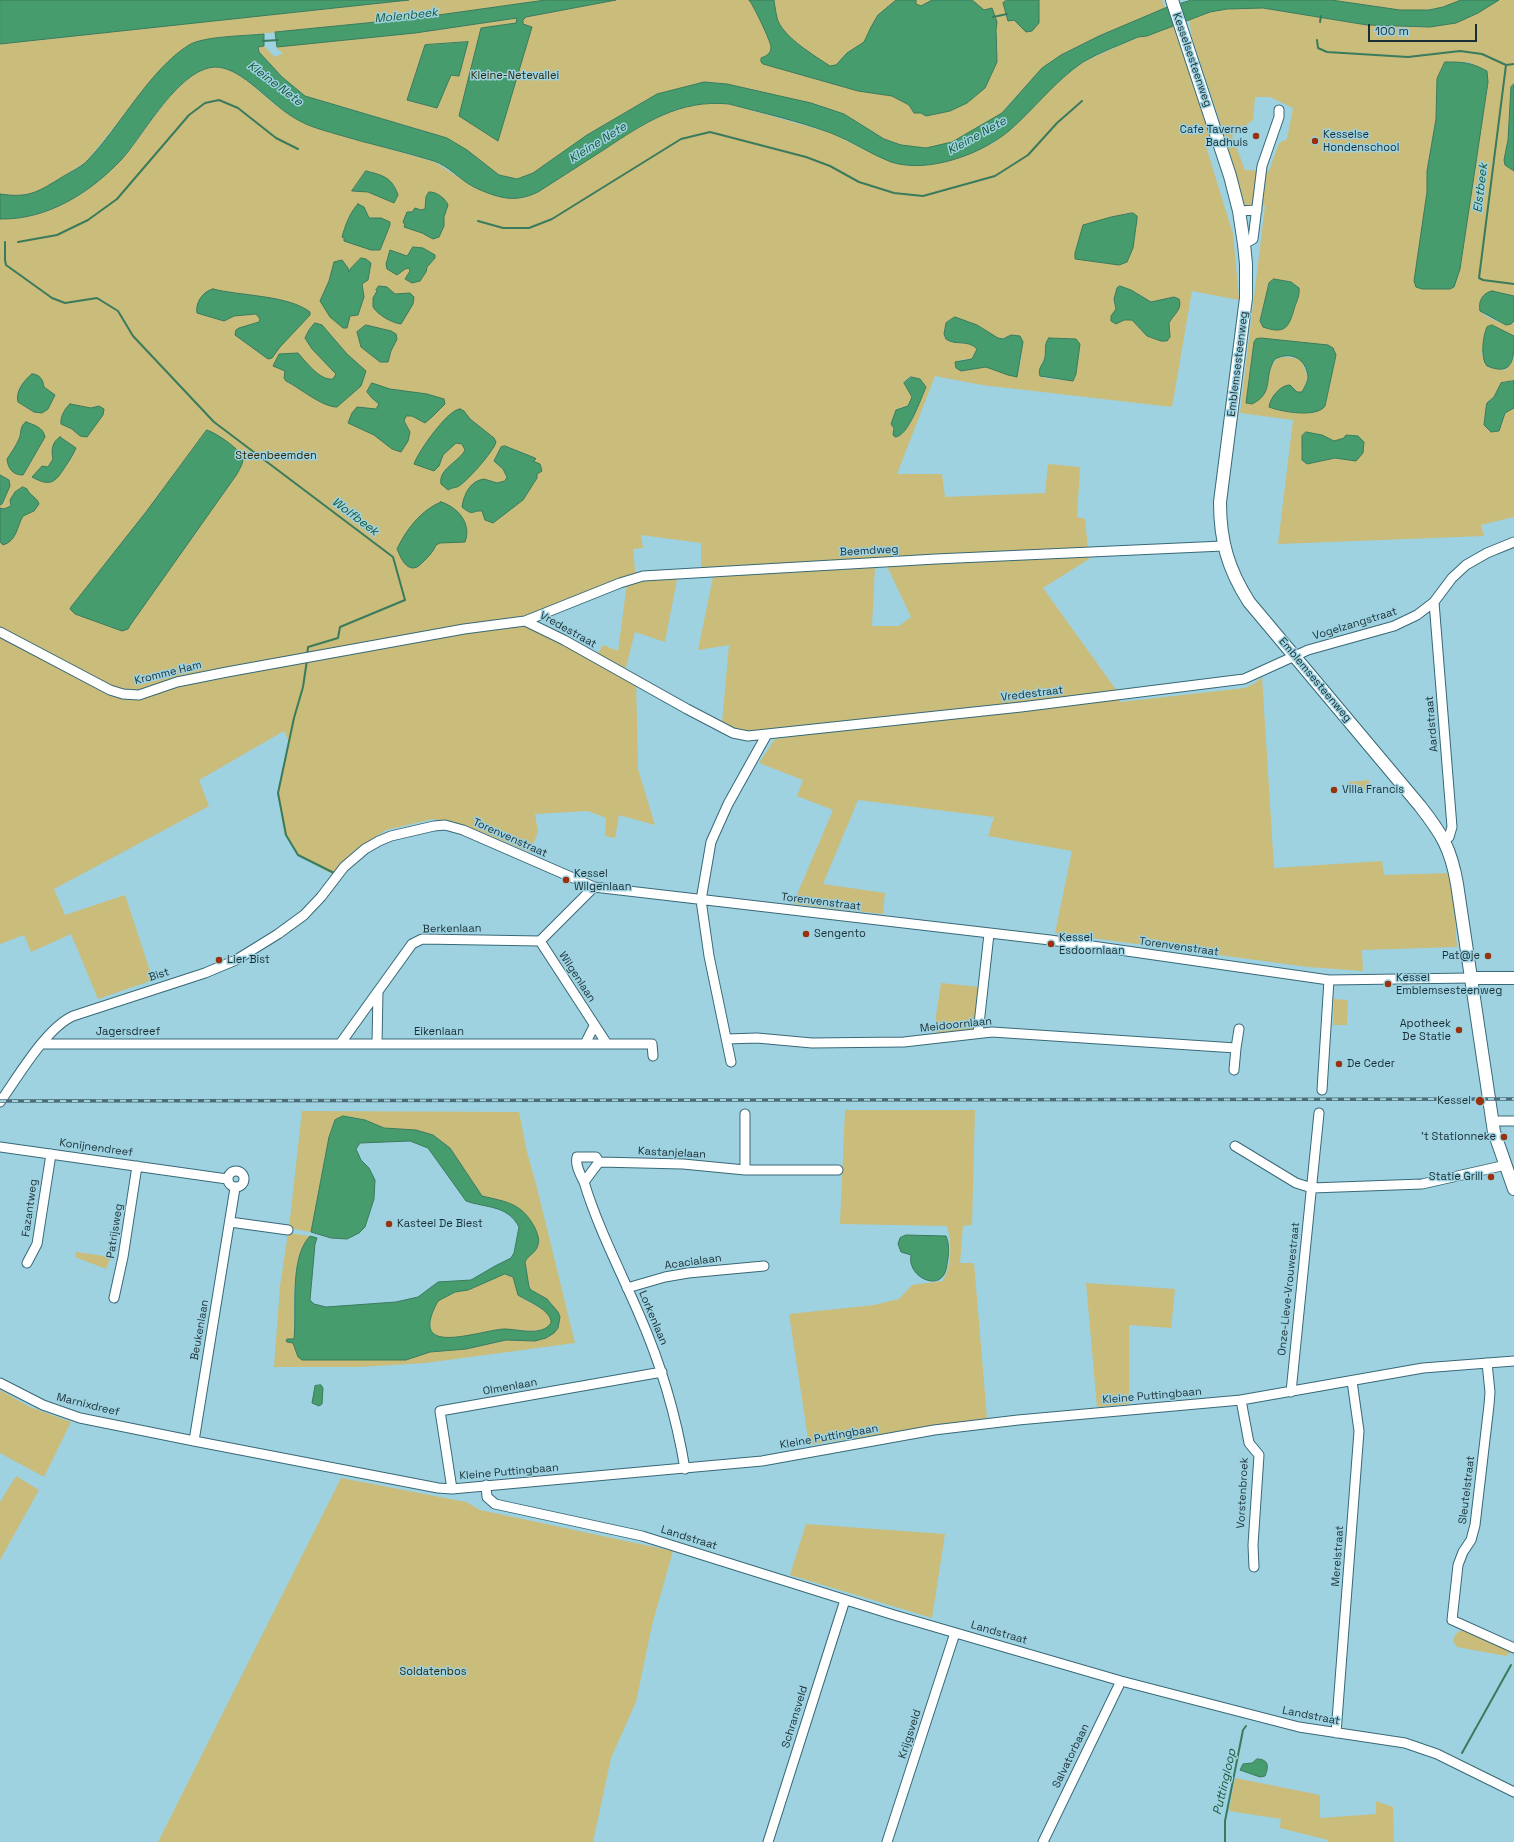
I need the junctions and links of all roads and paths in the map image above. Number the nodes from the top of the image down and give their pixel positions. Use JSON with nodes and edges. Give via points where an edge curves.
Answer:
{"nodes":[{"id":1,"x":1172,"y":0,"type":"edge"},
{"id":2,"x":1279,"y":110,"type":"dead end"},
{"id":3,"x":1220,"y":142,"type":"joint"},
{"id":4,"x":1257,"y":210,"type":"junction"},
{"id":5,"x":1239,"y":211,"type":"junction"},
{"id":6,"x":1244,"y":244,"type":"junction"},
{"id":7,"x":1514,"y":542,"type":"edge"},
{"id":8,"x":1223,"y":546,"type":"junction"},
{"id":9,"x":1434,"y":602,"type":"junction"},
{"id":10,"x":525,"y":621,"type":"junction"},
{"id":11,"x":0,"y":632,"type":"edge"},
{"id":12,"x":1295,"y":656,"type":"junction"},
{"id":13,"x":307,"y":657,"type":"joint"},
{"id":14,"x":767,"y":734,"type":"junction"},
{"id":15,"x":755,"y":736,"type":"junction"},
{"id":16,"x":757,"y":750,"type":"junction"},
{"id":17,"x":1444,"y":841,"type":"junction"},
{"id":18,"x":337,"y":877,"type":"joint"},
{"id":19,"x":594,"y":887,"type":"junction"},
{"id":20,"x":701,"y":900,"type":"junction"},
{"id":21,"x":989,"y":934,"type":"junction"},
{"id":22,"x":540,"y":941,"type":"junction"},
{"id":23,"x":1470,"y":978,"type":"junction"},
{"id":24,"x":1514,"y":978,"type":"edge"},
{"id":25,"x":1329,"y":980,"type":"junction"},
{"id":26,"x":378,"y":991,"type":"junction"},
{"id":27,"x":594,"y":1026,"type":"junction"},
{"id":28,"x":1239,"y":1029,"type":"dead end"},
{"id":29,"x":978,"y":1033,"type":"junction"},
{"id":30,"x":727,"y":1039,"type":"junction"},
{"id":31,"x":42,"y":1044,"type":"junction"},
{"id":32,"x":214,"y":1044,"type":"joint"},
{"id":33,"x":340,"y":1044,"type":"junction"},
{"id":34,"x":377,"y":1044,"type":"junction"},
{"id":35,"x":585,"y":1044,"type":"junction"},
{"id":36,"x":607,"y":1044,"type":"junction"},
{"id":37,"x":1236,"y":1048,"type":"junction"},
{"id":38,"x":652,"y":1056,"type":"dead end"},
{"id":39,"x":731,"y":1062,"type":"dead end"},
{"id":40,"x":1234,"y":1070,"type":"dead end"},
{"id":41,"x":1322,"y":1090,"type":"dead end"},
{"id":42,"x":3,"y":1094,"type":"edge"},
{"id":43,"x":0,"y":1102,"type":"edge"},
{"id":44,"x":1319,"y":1113,"type":"dead end"},
{"id":45,"x":745,"y":1114,"type":"dead end"},
{"id":46,"x":1492,"y":1121,"type":"junction"},
{"id":47,"x":1514,"y":1121,"type":"edge"},
{"id":48,"x":1235,"y":1146,"type":"dead end"},
{"id":49,"x":0,"y":1147,"type":"edge"},
{"id":50,"x":51,"y":1154,"type":"junction"},
{"id":51,"x":599,"y":1162,"type":"junction"},
{"id":52,"x":1506,"y":1165,"type":"junction"},
{"id":53,"x":137,"y":1166,"type":"junction"},
{"id":54,"x":744,"y":1170,"type":"junction"},
{"id":55,"x":838,"y":1170,"type":"dead end"},
{"id":56,"x":188,"y":1174,"type":"joint"},
{"id":57,"x":227,"y":1179,"type":"junction"},
{"id":58,"x":584,"y":1182,"type":"junction"},
{"id":59,"x":235,"y":1188,"type":"junction"},
{"id":60,"x":1312,"y":1188,"type":"junction"},
{"id":61,"x":1514,"y":1189,"type":"edge"},
{"id":62,"x":230,"y":1222,"type":"junction"},
{"id":63,"x":288,"y":1230,"type":"dead end"},
{"id":64,"x":27,"y":1263,"type":"dead end"},
{"id":65,"x":764,"y":1266,"type":"dead end"},
{"id":66,"x":627,"y":1288,"type":"junction"},
{"id":67,"x":114,"y":1298,"type":"dead end"},
{"id":68,"x":1514,"y":1361,"type":"edge"},
{"id":69,"x":1487,"y":1363,"type":"junction"},
{"id":70,"x":662,"y":1372,"type":"junction"},
{"id":71,"x":1352,"y":1381,"type":"junction"},
{"id":72,"x":0,"y":1383,"type":"edge"},
{"id":73,"x":1291,"y":1392,"type":"junction"},
{"id":74,"x":1242,"y":1400,"type":"junction"},
{"id":75,"x":150,"y":1432,"type":"joint"},
{"id":76,"x":194,"y":1441,"type":"junction"},
{"id":77,"x":685,"y":1469,"type":"junction"},
{"id":78,"x":486,"y":1486,"type":"junction"},
{"id":79,"x":452,"y":1489,"type":"junction"},
{"id":80,"x":1254,"y":1567,"type":"dead end"},
{"id":81,"x":845,"y":1600,"type":"junction"},
{"id":82,"x":955,"y":1633,"type":"junction"},
{"id":83,"x":1514,"y":1648,"type":"edge"},
{"id":84,"x":1120,"y":1681,"type":"junction"},
{"id":85,"x":1336,"y":1733,"type":"junction"},
{"id":86,"x":1514,"y":1792,"type":"edge"},
{"id":87,"x":768,"y":1842,"type":"edge"},
{"id":88,"x":887,"y":1842,"type":"edge"},
{"id":89,"x":1043,"y":1842,"type":"edge"}],
"edges":[{"from":1,"to":3,"type":"street","name":"Kesselsesteenweg"},
{"from":2,"to":4,"type":"street","via":[[1262,166]]},
{"from":3,"to":5,"type":"street","name":"Emblemsesteenweg"},
{"from":4,"to":5,"type":"street"},
{"from":4,"to":6,"type":"street","via":[[1254,239]]},
{"from":5,"to":6,"type":"street","name":"Emblemsesteenweg"},
{"from":6,"to":8,"type":"street","name":"Emblemsesteenweg","via":[[1246,298],[1220,502]]},
{"from":7,"to":9,"type":"street","name":"Vogelzangstraat","via":[[1466,565],[1452,578]]},
{"from":8,"to":10,"type":"street","name":"Beemdweg","via":[[643,576]]},
{"from":8,"to":12,"type":"street","name":"Emblemsesteenweg","via":[[1232,573],[1246,596]]},
{"from":9,"to":12,"type":"street","name":"Vogelzangstraat","via":[[1417,615],[1394,626]]},
{"from":9,"to":17,"type":"street","name":"Aardstraat","via":[[1452,827],[1449,837]]},
{"from":10,"to":13,"type":"street","name":"Vredestraat","via":[[457,630]]},
{"from":10,"to":15,"type":"street","name":"Vredestraat","via":[[733,733]]},
{"from":11,"to":13,"type":"street","name":"Kromme Ham","via":[[110,690],[123,694],[139,695],[178,682]]},
{"from":12,"to":14,"type":"street","name":"Vredestraat","via":[[1244,679],[1021,707]]},
{"from":12,"to":17,"type":"street","name":"Emblemsesteenweg","via":[[1420,806]]},
{"from":14,"to":15,"type":"street","name":"Vredestraat"},
{"from":14,"to":16,"type":"street"},
{"from":15,"to":16,"type":"street"},
{"from":16,"to":20,"type":"street","via":[[711,842]]},
{"from":17,"to":23,"type":"street","name":"Emblemsesteenweg","via":[[1454,867]]},
{"from":18,"to":19,"type":"street","name":"Torenvenstraat","via":[[355,857],[379,841],[413,830],[445,825],[463,830]]},
{"from":18,"to":31,"type":"street","name":"Bist","via":[[304,915],[236,960],[205,973],[73,1016],[55,1027]]},
{"from":19,"to":20,"type":"street","name":"Torenvenstraat"},
{"from":19,"to":22,"type":"street"},
{"from":20,"to":21,"type":"street","name":"Torenvenstraat"},
{"from":20,"to":30,"type":"street"},
{"from":21,"to":25,"type":"street","name":"Torenvenstraat","via":[[1050,940]]},
{"from":21,"to":29,"type":"street"},
{"from":22,"to":26,"type":"street","name":"Berkenlaan","via":[[422,939],[412,944]]},
{"from":22,"to":27,"type":"street","name":"Wilgenlaan"},
{"from":23,"to":24,"type":"street"},
{"from":23,"to":25,"type":"street","name":"Torenvenstraat"},
{"from":23,"to":46,"type":"street","name":"Emblemsesteenweg"},
{"from":25,"to":41,"type":"street"},
{"from":26,"to":33,"type":"street","name":"Berkenlaan"},
{"from":26,"to":34,"type":"street"},
{"from":27,"to":35,"type":"street"},
{"from":27,"to":36,"type":"street","name":"Wilgenlaan"},
{"from":28,"to":37,"type":"street"},
{"from":29,"to":30,"type":"street","name":"Meidoornlaan","via":[[904,1042],[812,1043],[763,1038]]},
{"from":29,"to":37,"type":"street","name":"Meidoornlaan"},
{"from":30,"to":39,"type":"street"},
{"from":31,"to":32,"type":"street","name":"Jagersdreef"},
{"from":31,"to":42,"type":"street","name":"Bist"},
{"from":32,"to":33,"type":"street","name":"Eikenlaan"},
{"from":33,"to":34,"type":"street","name":"Eikenlaan"},
{"from":34,"to":35,"type":"street","name":"Eikenlaan"},
{"from":35,"to":36,"type":"street","name":"Eikenlaan"},
{"from":36,"to":38,"type":"street","name":"Eikenlaan","via":[[652,1044]]},
{"from":37,"to":40,"type":"street"},
{"from":42,"to":43,"type":"street","name":"Bist"},
{"from":44,"to":60,"type":"street","name":"Onze-Lieve-Vrouwestraat"},
{"from":45,"to":54,"type":"street"},
{"from":46,"to":47,"type":"street"},
{"from":46,"to":52,"type":"street","name":"Emblemsesteenweg"},
{"from":48,"to":60,"type":"street","via":[[1292,1181]]},
{"from":49,"to":50,"type":"street","name":"Konijnendreef"},
{"from":50,"to":53,"type":"street","name":"Konijnendreef"},
{"from":50,"to":64,"type":"street","name":"Fazantweg","via":[[38,1244]]},
{"from":51,"to":54,"type":"street","name":"Kastanjelaan","via":[[683,1164]]},
{"from":51,"to":58,"type":"street"},
{"from":51,"to":58,"type":"street","name":"Lorkenlaan","via":[[596,1157],[577,1157]]},
{"from":52,"to":60,"type":"street","via":[[1422,1184]]},
{"from":52,"to":61,"type":"street","name":"Emblemsesteenweg"},
{"from":53,"to":56,"type":"street","name":"Konijnendreef"},
{"from":53,"to":67,"type":"street","name":"Patrijsweg"},
{"from":54,"to":55,"type":"street","name":"Kastanjelaan"},
{"from":56,"to":57,"type":"street","name":"Beukenlaan"},
{"from":57,"to":59,"type":"street","via":[[230,1186]]},
{"from":57,"to":59,"type":"street","name":"Beukenlaan","via":[[234,1171],[239,1171],[243,1175],[244,1182]]},
{"from":58,"to":66,"type":"street","name":"Lorkenlaan","via":[[595,1216]]},
{"from":59,"to":62,"type":"street","name":"Beukenlaan"},
{"from":60,"to":73,"type":"street","name":"Onze-Lieve-Vrouwestraat"},
{"from":62,"to":63,"type":"street"},
{"from":62,"to":76,"type":"street","name":"Beukenlaan"},
{"from":65,"to":66,"type":"street","name":"Acacialaan","via":[[688,1273]]},
{"from":66,"to":70,"type":"street","name":"Lorkenlaan"},
{"from":68,"to":69,"type":"street","name":"Kleine Puttingbaan"},
{"from":69,"to":71,"type":"street","name":"Kleine Puttingbaan","via":[[1430,1367]]},
{"from":69,"to":83,"type":"street","name":"Sleutelstraat","via":[[1490,1399],[1475,1525],[1471,1540],[1458,1565],[1452,1620]]},
{"from":70,"to":77,"type":"street","name":"Lorkenlaan","via":[[679,1434]]},
{"from":70,"to":79,"type":"street","name":"Olmenlaan","via":[[440,1411]]},
{"from":71,"to":73,"type":"street","name":"Kleine Puttingbaan"},
{"from":71,"to":85,"type":"street","name":"Merelstraat","via":[[1358,1431]]},
{"from":72,"to":75,"type":"street","name":"Marnixdreef","via":[[61,1412]]},
{"from":73,"to":74,"type":"street","name":"Kleine Puttingbaan"},
{"from":74,"to":77,"type":"street","name":"Kleine Puttingbaan","via":[[934,1430],[762,1461]]},
{"from":74,"to":80,"type":"street","name":"Vorstenbroek","via":[[1249,1443],[1259,1455]]},
{"from":75,"to":76,"type":"street","name":"Kleine Puttingbaan"},
{"from":76,"to":79,"type":"street","name":"Kleine Puttingbaan"},
{"from":77,"to":78,"type":"street","name":"Kleine Puttingbaan"},
{"from":78,"to":79,"type":"street","name":"Kleine Puttingbaan"},
{"from":78,"to":81,"type":"street","name":"Landstraat","via":[[487,1497],[495,1504],[642,1536]]},
{"from":81,"to":82,"type":"street","name":"Landstraat"},
{"from":81,"to":87,"type":"street","name":"Schransveld"},
{"from":82,"to":84,"type":"street","name":"Landstraat"},
{"from":82,"to":88,"type":"street","name":"Krijgsveld"},
{"from":84,"to":85,"type":"street","name":"Landstraat","via":[[1299,1727]]},
{"from":84,"to":89,"type":"street","name":"Salvatorbaan"},
{"from":85,"to":86,"type":"street","name":"Landstraat","via":[[1405,1743],[1424,1749]]}]}
